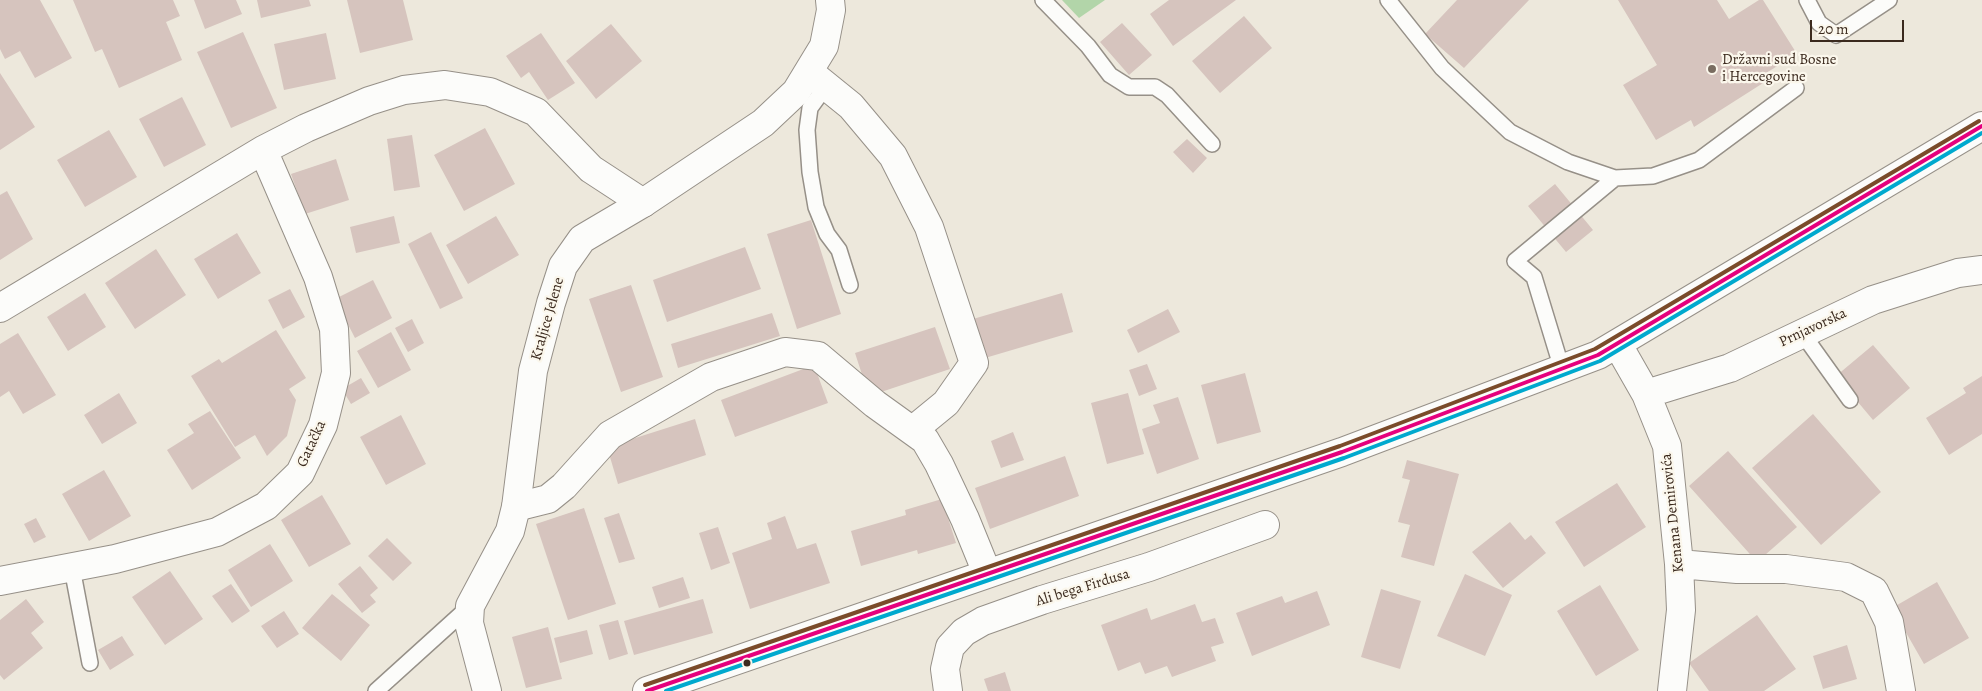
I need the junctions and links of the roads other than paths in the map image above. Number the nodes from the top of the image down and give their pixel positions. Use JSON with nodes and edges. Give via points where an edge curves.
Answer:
{"nodes":[{"id":1,"x":830,"y":0,"type":"edge"},
{"id":2,"x":1043,"y":0,"type":"edge"},
{"id":3,"x":1388,"y":0,"type":"edge"},
{"id":4,"x":1807,"y":0,"type":"edge"},
{"id":5,"x":1889,"y":0,"type":"edge"},
{"id":6,"x":818,"y":79,"type":"junction"},
{"id":7,"x":1796,"y":88,"type":"dead end"},
{"id":8,"x":1982,"y":126,"type":"edge"},
{"id":9,"x":1212,"y":144,"type":"dead end"},
{"id":10,"x":263,"y":150,"type":"junction"},
{"id":11,"x":1615,"y":178,"type":"junction"},
{"id":12,"x":643,"y":203,"type":"junction"},
{"id":13,"x":1982,"y":270,"type":"edge"},
{"id":14,"x":850,"y":285,"type":"dead end"},
{"id":15,"x":0,"y":308,"type":"edge"},
{"id":16,"x":1802,"y":333,"type":"junction"},
{"id":17,"x":1618,"y":345,"type":"junction"},
{"id":18,"x":1562,"y":370,"type":"junction"},
{"id":19,"x":1646,"y":394,"type":"junction"},
{"id":20,"x":1850,"y":400,"type":"dead end"},
{"id":21,"x":914,"y":430,"type":"junction"},
{"id":22,"x":516,"y":507,"type":"junction"},
{"id":23,"x":1265,"y":525,"type":"dead end"},
{"id":24,"x":1679,"y":564,"type":"junction"},
{"id":25,"x":72,"y":568,"type":"junction"},
{"id":26,"x":987,"y":573,"type":"junction"},
{"id":27,"x":0,"y":581,"type":"edge"},
{"id":28,"x":470,"y":606,"type":"junction"},
{"id":29,"x":90,"y":663,"type":"dead end"},
{"id":30,"x":376,"y":691,"type":"edge"},
{"id":31,"x":487,"y":691,"type":"edge"},
{"id":32,"x":647,"y":691,"type":"edge"},
{"id":33,"x":948,"y":691,"type":"edge"},
{"id":34,"x":1672,"y":691,"type":"edge"},
{"id":35,"x":1901,"y":691,"type":"edge"}],
"edges":[{"from":1,"to":6,"type":"street","name":"Kraljice Jelene"},
{"from":2,"to":9,"type":"lane","via":[[1088,46],[1110,75],[1129,87],[1155,86],[1168,95]]},
{"from":3,"to":11,"type":"lane","via":[[1442,68],[1510,132],[1568,162]]},
{"from":4,"to":5,"type":"lane","via":[[1818,23],[1836,35]]},
{"from":6,"to":12,"type":"street","name":"Kraljice Jelene","via":[[796,92],[764,123]]},
{"from":6,"to":14,"type":"lane","via":[[807,130],[810,172],[816,207],[827,234],[839,250]]},
{"from":6,"to":21,"type":"street","via":[[851,106],[893,156],[929,227],[974,363],[946,403]]},
{"from":7,"to":11,"type":"lane","via":[[1699,160],[1653,176]]},
{"from":8,"to":17,"type":"street"},
{"from":10,"to":12,"type":"street","via":[[369,101],[404,90],[445,85],[490,92],[536,112],[591,169]]},
{"from":10,"to":15,"type":"street"},
{"from":10,"to":25,"type":"street","name":"Gatačka","via":[[318,277],[334,329],[336,373],[324,424],[300,473],[266,506],[217,532]]},
{"from":11,"to":18,"type":"lane","via":[[1515,262],[1534,277]]},
{"from":12,"to":22,"type":"street","name":"Kraljice Jelene","via":[[582,239],[563,266],[533,371]]},
{"from":13,"to":16,"type":"street","name":"Prnjavorska","via":[[1958,274],[1873,300]]},
{"from":16,"to":19,"type":"street","name":"Prnjavorska","via":[[1730,368]]},
{"from":16,"to":20,"type":"lane"},
{"from":17,"to":18,"type":"street"},
{"from":17,"to":19,"type":"street","name":"Kenana Demirovića"},
{"from":18,"to":26,"type":"street","via":[[1342,452]]},
{"from":19,"to":24,"type":"street","name":"Kenana Demirovića","via":[[1667,446]]},
{"from":21,"to":22,"type":"street","via":[[874,404],[818,356],[785,352],[711,377],[618,430],[548,499]]},
{"from":21,"to":26,"type":"street","via":[[925,440],[939,464]]},
{"from":22,"to":28,"type":"street","name":"Kraljice Jelene","via":[[510,531]]},
{"from":23,"to":33,"type":"street","name":"Ali bega Firdusa","via":[[983,621],[964,632],[950,647],[945,669]]},
{"from":24,"to":34,"type":"street","name":"Kenana Demirovića","via":[[1681,610]]},
{"from":24,"to":35,"type":"street","via":[[1846,577],[1874,591],[1889,622]]},
{"from":25,"to":27,"type":"street","name":"Gatačka"},
{"from":25,"to":29,"type":"lane"},
{"from":26,"to":32,"type":"street"},
{"from":28,"to":30,"type":"lane"},
{"from":28,"to":31,"type":"street","via":[[469,623]]}]}
